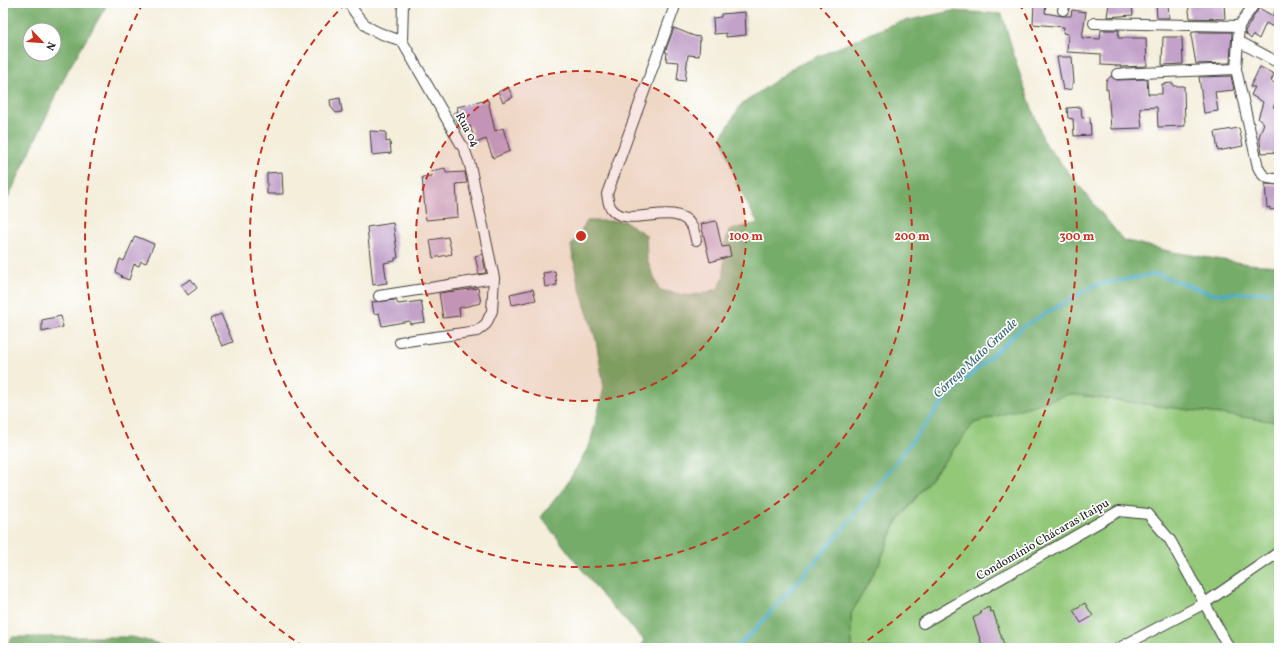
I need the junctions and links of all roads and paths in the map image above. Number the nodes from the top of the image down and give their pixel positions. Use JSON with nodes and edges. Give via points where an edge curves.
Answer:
{"nodes":[{"id":1,"x":349,"y":3,"type":"edge"},
{"id":2,"x":403,"y":3,"type":"edge"},
{"id":3,"x":676,"y":3,"type":"edge"},
{"id":4,"x":1255,"y":3,"type":"edge"},
{"id":5,"x":1094,"y":23,"type":"dead end"},
{"id":6,"x":1239,"y":26,"type":"junction"},
{"id":7,"x":402,"y":41,"type":"junction"},
{"id":8,"x":1238,"y":41,"type":"junction"},
{"id":9,"x":1279,"y":63,"type":"edge"},
{"id":10,"x":1236,"y":69,"type":"junction"},
{"id":11,"x":1117,"y":74,"type":"dead end"},
{"id":12,"x":1279,"y":179,"type":"edge"},
{"id":13,"x":696,"y":240,"type":"dead end"},
{"id":14,"x":494,"y":278,"type":"junction"},
{"id":15,"x":379,"y":296,"type":"dead end"},
{"id":16,"x":400,"y":342,"type":"dead end"},
{"id":17,"x":1279,"y":552,"type":"edge"},
{"id":18,"x":1205,"y":604,"type":"junction"},
{"id":19,"x":923,"y":623,"type":"dead end"},
{"id":20,"x":1119,"y":648,"type":"edge"},
{"id":21,"x":1229,"y":648,"type":"edge"}],
"edges":[{"from":1,"to":7,"type":"street","via":[[358,19],[370,30]]},
{"from":2,"to":7,"type":"street"},
{"from":3,"to":13,"type":"street","via":[[607,194],[610,207],[615,213],[626,217],[668,214],[683,218],[691,225]]},
{"from":4,"to":6,"type":"street"},
{"from":5,"to":6,"type":"street"},
{"from":6,"to":8,"type":"street"},
{"from":7,"to":14,"type":"street","name":"Rua 04","via":[[465,151]]},
{"from":8,"to":9,"type":"street"},
{"from":8,"to":10,"type":"street"},
{"from":10,"to":11,"type":"street"},
{"from":10,"to":12,"type":"street","via":[[1258,167],[1262,176]]},
{"from":14,"to":15,"type":"street"},
{"from":14,"to":16,"type":"street","name":"Rua 04","via":[[492,311],[486,324],[477,331]]},
{"from":17,"to":18,"type":"street"},
{"from":18,"to":19,"type":"street","name":"Condomínio Chácaras Itaipu","via":[[1170,540],[1148,514],[1119,511]]},
{"from":18,"to":20,"type":"street"},
{"from":18,"to":21,"type":"street","name":"Condomínio Chácaras Itaipu"}]}
